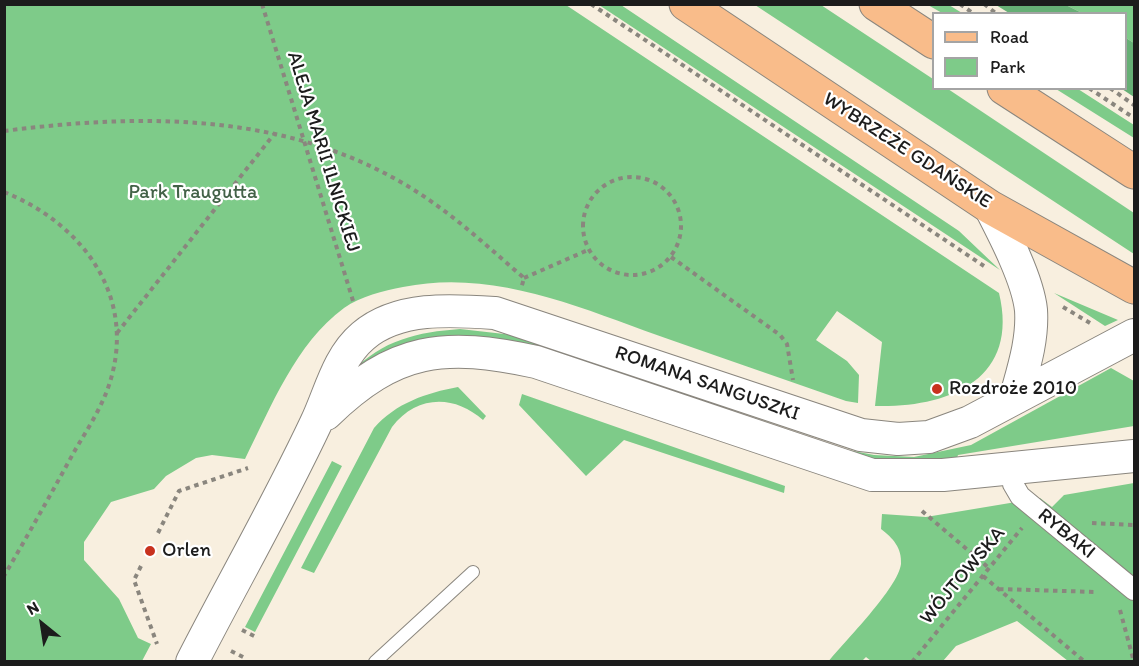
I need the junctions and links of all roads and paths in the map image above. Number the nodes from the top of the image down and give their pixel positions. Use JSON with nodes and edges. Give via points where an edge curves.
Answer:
{"nodes":[{"id":1,"x":262,"y":4,"type":"edge"},
{"id":2,"x":591,"y":4,"type":"edge"},
{"id":3,"x":686,"y":4,"type":"edge"},
{"id":4,"x":876,"y":4,"type":"edge"},
{"id":5,"x":932,"y":41,"type":"edge"},
{"id":6,"x":1007,"y":90,"type":"edge"},
{"id":7,"x":1092,"y":90,"type":"edge"},
{"id":8,"x":1113,"y":90,"type":"edge"},
{"id":9,"x":1134,"y":105,"type":"edge"},
{"id":10,"x":1134,"y":118,"type":"edge"},
{"id":11,"x":4,"y":131,"type":"edge"},
{"id":12,"x":275,"y":133,"type":"junction"},
{"id":13,"x":304,"y":141,"type":"junction"},
{"id":14,"x":1134,"y":172,"type":"edge"},
{"id":15,"x":4,"y":192,"type":"edge"},
{"id":16,"x":990,"y":207,"type":"junction"},
{"id":17,"x":588,"y":250,"type":"junction"},
{"id":18,"x":671,"y":257,"type":"junction"},
{"id":19,"x":994,"y":272,"type":"dead end"},
{"id":20,"x":524,"y":278,"type":"junction"},
{"id":21,"x":1134,"y":288,"type":"edge"},
{"id":22,"x":520,"y":296,"type":"dead end"},
{"id":23,"x":1057,"y":304,"type":"dead end"},
{"id":24,"x":355,"y":308,"type":"dead end"},
{"id":25,"x":1094,"y":325,"type":"dead end"},
{"id":26,"x":117,"y":333,"type":"junction"},
{"id":27,"x":1134,"y":335,"type":"edge"},
{"id":28,"x":793,"y":390,"type":"dead end"},
{"id":29,"x":1016,"y":396,"type":"junction"},
{"id":30,"x":316,"y":423,"type":"junction"},
{"id":31,"x":1134,"y":456,"type":"edge"},
{"id":32,"x":248,"y":468,"type":"dead end"},
{"id":33,"x":1011,"y":468,"type":"junction"},
{"id":34,"x":1037,"y":510,"type":"junction"},
{"id":35,"x":922,"y":511,"type":"dead end"},
{"id":36,"x":158,"y":533,"type":"dead end"},
{"id":37,"x":141,"y":566,"type":"dead end"},
{"id":38,"x":989,"y":568,"type":"junction"},
{"id":39,"x":1108,"y":568,"type":"junction"},
{"id":40,"x":473,"y":572,"type":"dead end"},
{"id":41,"x":5,"y":576,"type":"edge"},
{"id":42,"x":983,"y":576,"type":"junction"},
{"id":43,"x":998,"y":589,"type":"junction"},
{"id":44,"x":1125,"y":591,"type":"edge"},
{"id":45,"x":247,"y":632,"type":"dead end"},
{"id":46,"x":258,"y":638,"type":"dead end"},
{"id":47,"x":157,"y":644,"type":"dead end"},
{"id":48,"x":238,"y":655,"type":"dead end"},
{"id":49,"x":247,"y":659,"type":"dead end"},
{"id":50,"x":192,"y":662,"type":"edge"},
{"id":51,"x":375,"y":662,"type":"edge"},
{"id":52,"x":912,"y":662,"type":"edge"},
{"id":53,"x":1085,"y":662,"type":"edge"},
{"id":54,"x":1134,"y":662,"type":"edge"}],
"edges":[{"from":1,"to":13,"type":"path","name":"ALEJA MARII ILNICKIEJ"},
{"from":2,"to":19,"type":"path"},
{"from":3,"to":16,"type":"main road","name":"WYBRZEŻE GDAŃSKIE"},
{"from":4,"to":5,"type":"main road"},
{"from":6,"to":14,"type":"main road"},
{"from":7,"to":10,"type":"path"},
{"from":8,"to":9,"type":"path"},
{"from":11,"to":12,"type":"path","via":[[132,120],[198,121]]},
{"from":12,"to":13,"type":"path"},
{"from":12,"to":26,"type":"path"},
{"from":13,"to":20,"type":"path","via":[[413,189]]},
{"from":13,"to":24,"type":"path","name":"ALEJA MARII ILNICKIEJ"},
{"from":15,"to":26,"type":"path","via":[[36,206],[79,240],[106,285]]},
{"from":16,"to":21,"type":"main road","name":"WYBRZEŻE GDAŃSKIE"},
{"from":16,"to":29,"type":"street","via":[[1031,307],[1028,355]]},
{"from":17,"to":18,"type":"path","via":[[611,272],[627,276],[644,275]]},
{"from":17,"to":18,"type":"path","via":[[583,218],[598,189],[628,177],[645,178],[672,196],[679,210],[682,226]]},
{"from":17,"to":20,"type":"path"},
{"from":18,"to":28,"type":"path","via":[[780,335],[794,373]]},
{"from":20,"to":22,"type":"path"},
{"from":23,"to":25,"type":"path"},
{"from":26,"to":41,"type":"path","via":[[117,357],[104,399]]},
{"from":27,"to":29,"type":"street","name":"ROMANA SANGUSZKI"},
{"from":29,"to":30,"type":"street","name":"ROMANA SANGUSZKI","via":[[970,422],[929,437],[861,435],[495,312],[460,310],[390,320],[363,336],[341,363]]},
{"from":30,"to":33,"type":"street","name":"ROMANA SANGUSZKI","via":[[353,387],[391,364],[453,350],[484,352],[536,362],[872,475],[943,475]]},
{"from":30,"to":50,"type":"street","name":"ROMANA SANGUSZKI"},
{"from":31,"to":33,"type":"street","name":"ROMANA SANGUSZKI"},
{"from":32,"to":36,"type":"path","via":[[179,491]]},
{"from":33,"to":34,"type":"street","name":"RYBAKI","via":[[1020,496]]},
{"from":34,"to":38,"type":"path","name":"WÓJTOWSKA"},
{"from":34,"to":39,"type":"street","name":"RYBAKI"},
{"from":35,"to":38,"type":"path"},
{"from":37,"to":47,"type":"path","via":[[134,580]]},
{"from":38,"to":42,"type":"path","name":"WÓJTOWSKA"},
{"from":39,"to":44,"type":"street","name":"RYBAKI"},
{"from":39,"to":44,"type":"path"},
{"from":40,"to":51,"type":"lane"},
{"from":42,"to":43,"type":"path"},
{"from":42,"to":52,"type":"path","name":"WÓJTOWSKA"},
{"from":43,"to":44,"type":"path"},
{"from":43,"to":53,"type":"path"},
{"from":44,"to":54,"type":"path"},
{"from":45,"to":46,"type":"path"},
{"from":48,"to":49,"type":"path"}]}
